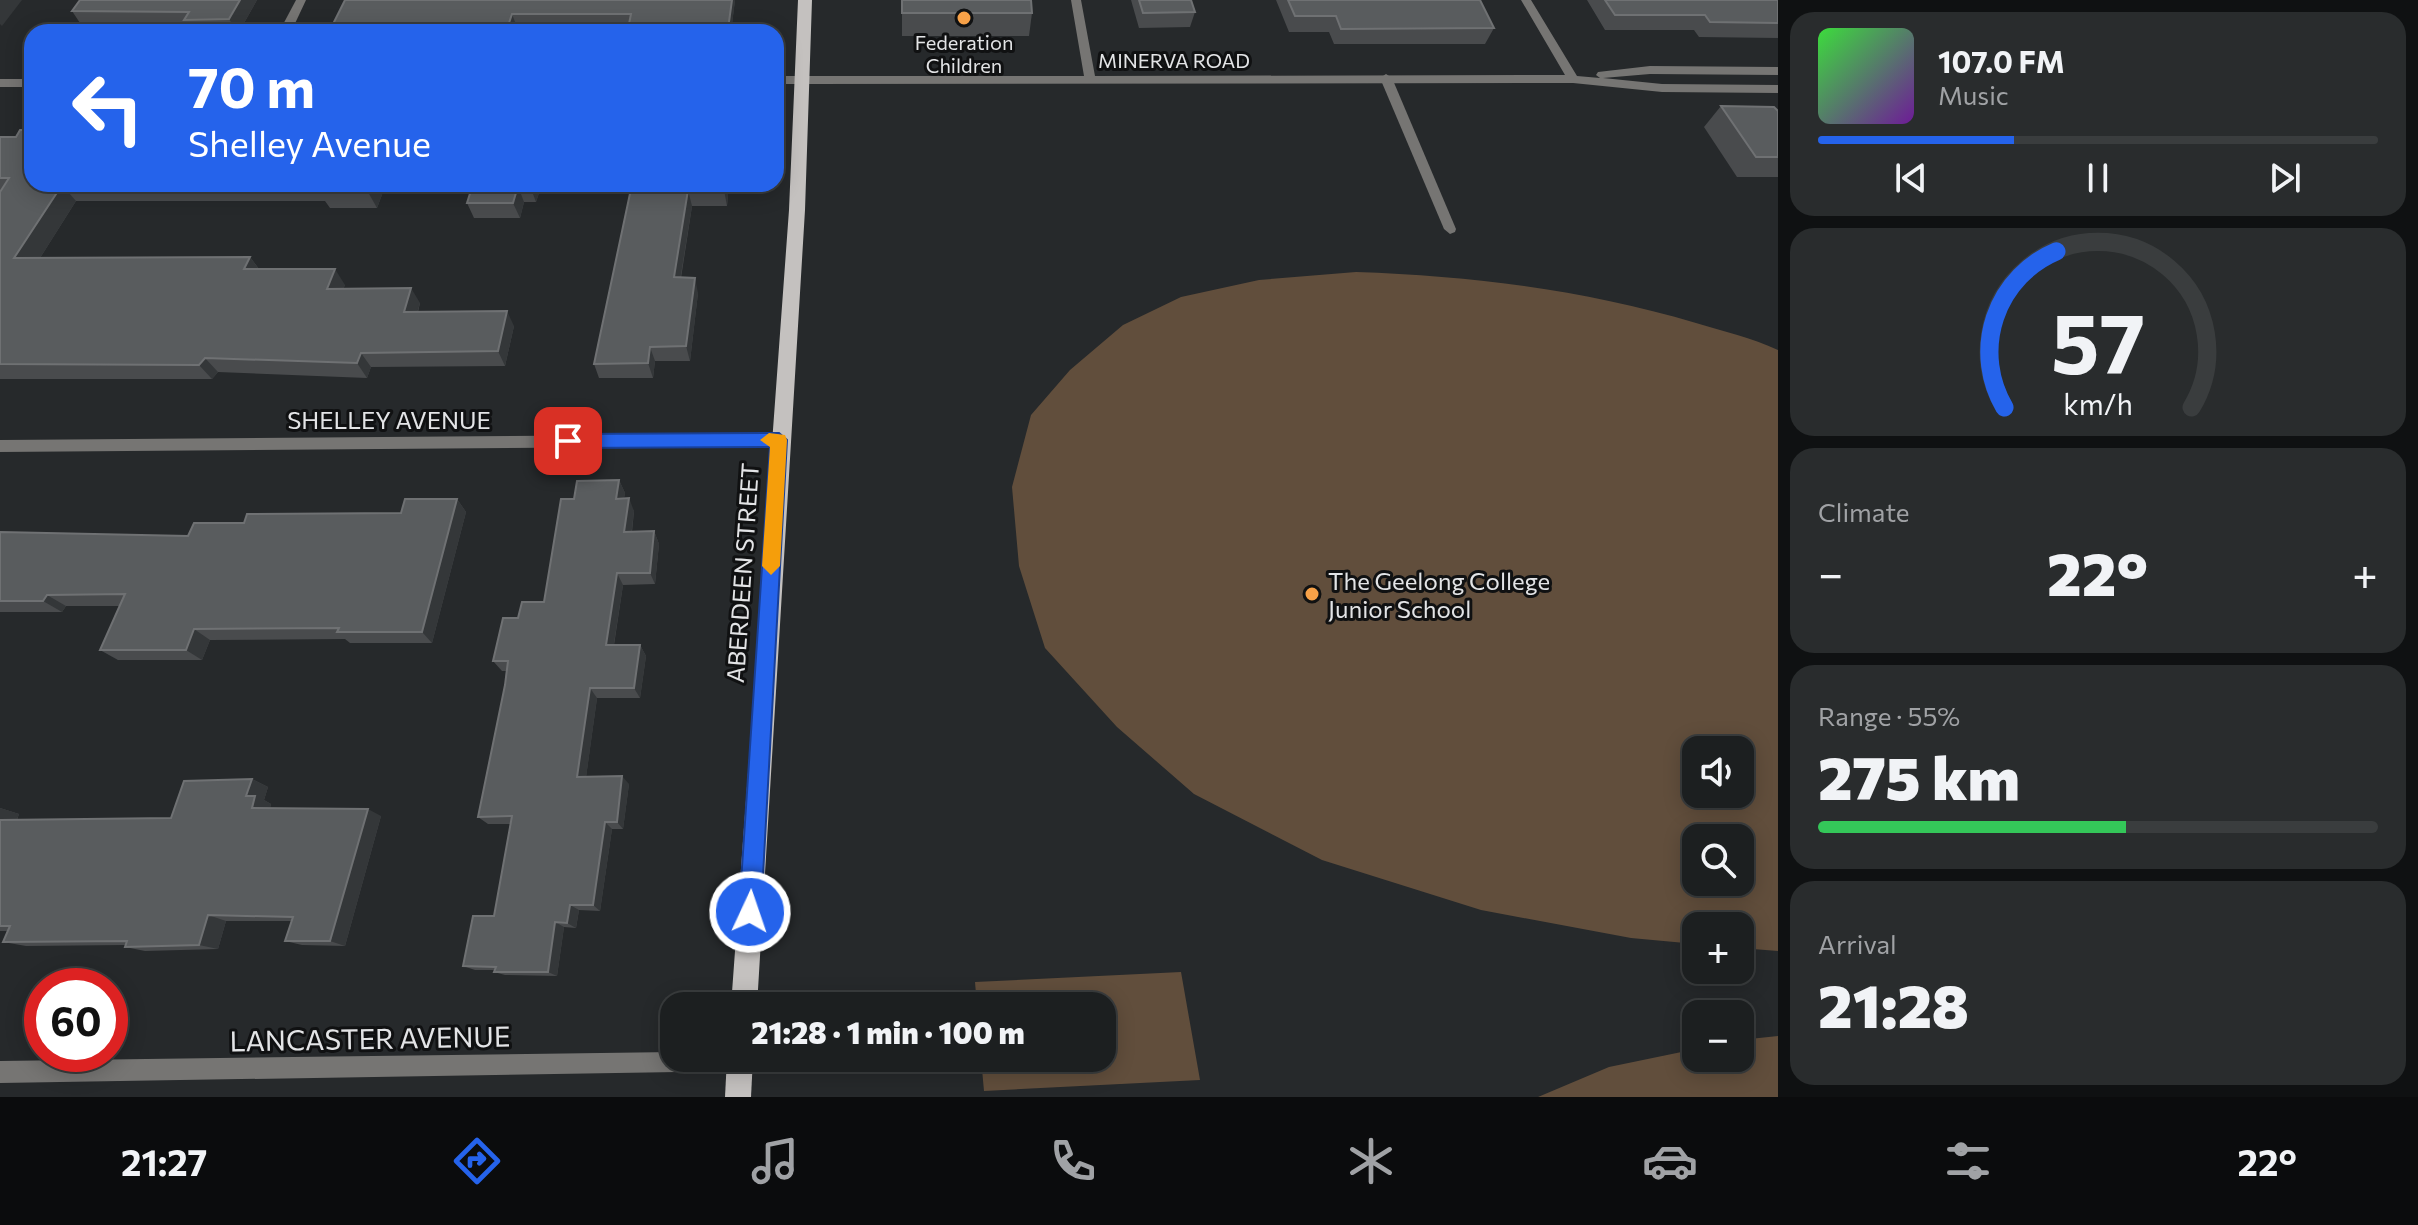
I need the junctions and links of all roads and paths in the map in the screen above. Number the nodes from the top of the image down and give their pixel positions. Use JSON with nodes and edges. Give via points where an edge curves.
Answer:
{"nodes":[{"id":1,"x":301,"y":0,"type":"edge"},
{"id":2,"x":805,"y":0,"type":"edge"},
{"id":3,"x":1076,"y":0,"type":"edge"},
{"id":4,"x":1526,"y":0,"type":"edge"},
{"id":5,"x":289,"y":24,"type":"edge"},
{"id":6,"x":1778,"y":71,"type":"edge"},
{"id":7,"x":1386,"y":78,"type":"junction"},
{"id":8,"x":1090,"y":79,"type":"junction"},
{"id":9,"x":1573,"y":79,"type":"junction"},
{"id":10,"x":784,"y":80,"type":"edge"},
{"id":11,"x":802,"y":80,"type":"junction"},
{"id":12,"x":0,"y":83,"type":"edge"},
{"id":13,"x":24,"y":83,"type":"edge"},
{"id":14,"x":1778,"y":89,"type":"edge"},
{"id":15,"x":1450,"y":229,"type":"dead end"},
{"id":16,"x":779,"y":440,"type":"junction"},
{"id":17,"x":0,"y":446,"type":"edge"},
{"id":18,"x":745,"y":992,"type":"edge"},
{"id":19,"x":660,"y":1060,"type":"edge"},
{"id":20,"x":0,"y":1072,"type":"edge"},
{"id":21,"x":739,"y":1072,"type":"edge"},
{"id":22,"x":738,"y":1097,"type":"edge"}],
"edges":[{"from":1,"to":5,"type":"street"},
{"from":2,"to":11,"type":"main road","name":"ABERDEEN STREET"},
{"from":3,"to":8,"type":"street"},
{"from":4,"to":9,"type":"street"},
{"from":6,"to":9,"type":"street","name":"MINERVA ROAD","via":[[1650,70]]},
{"from":7,"to":8,"type":"street","name":"MINERVA ROAD"},
{"from":7,"to":9,"type":"street","name":"MINERVA ROAD"},
{"from":7,"to":15,"type":"street"},
{"from":8,"to":11,"type":"street","name":"MINERVA ROAD"},
{"from":9,"to":14,"type":"street","name":"MINERVA ROAD","via":[[1662,88]]},
{"from":10,"to":11,"type":"street","name":"MINERVA ROAD"},
{"from":11,"to":16,"type":"main road","name":"ABERDEEN STREET"},
{"from":12,"to":13,"type":"street"},
{"from":16,"to":17,"type":"street","name":"SHELLEY AVENUE"},
{"from":16,"to":18,"type":"main road","name":"ABERDEEN STREET"},
{"from":19,"to":20,"type":"street","name":"LANCASTER AVENUE"},
{"from":21,"to":22,"type":"main road"}]}
